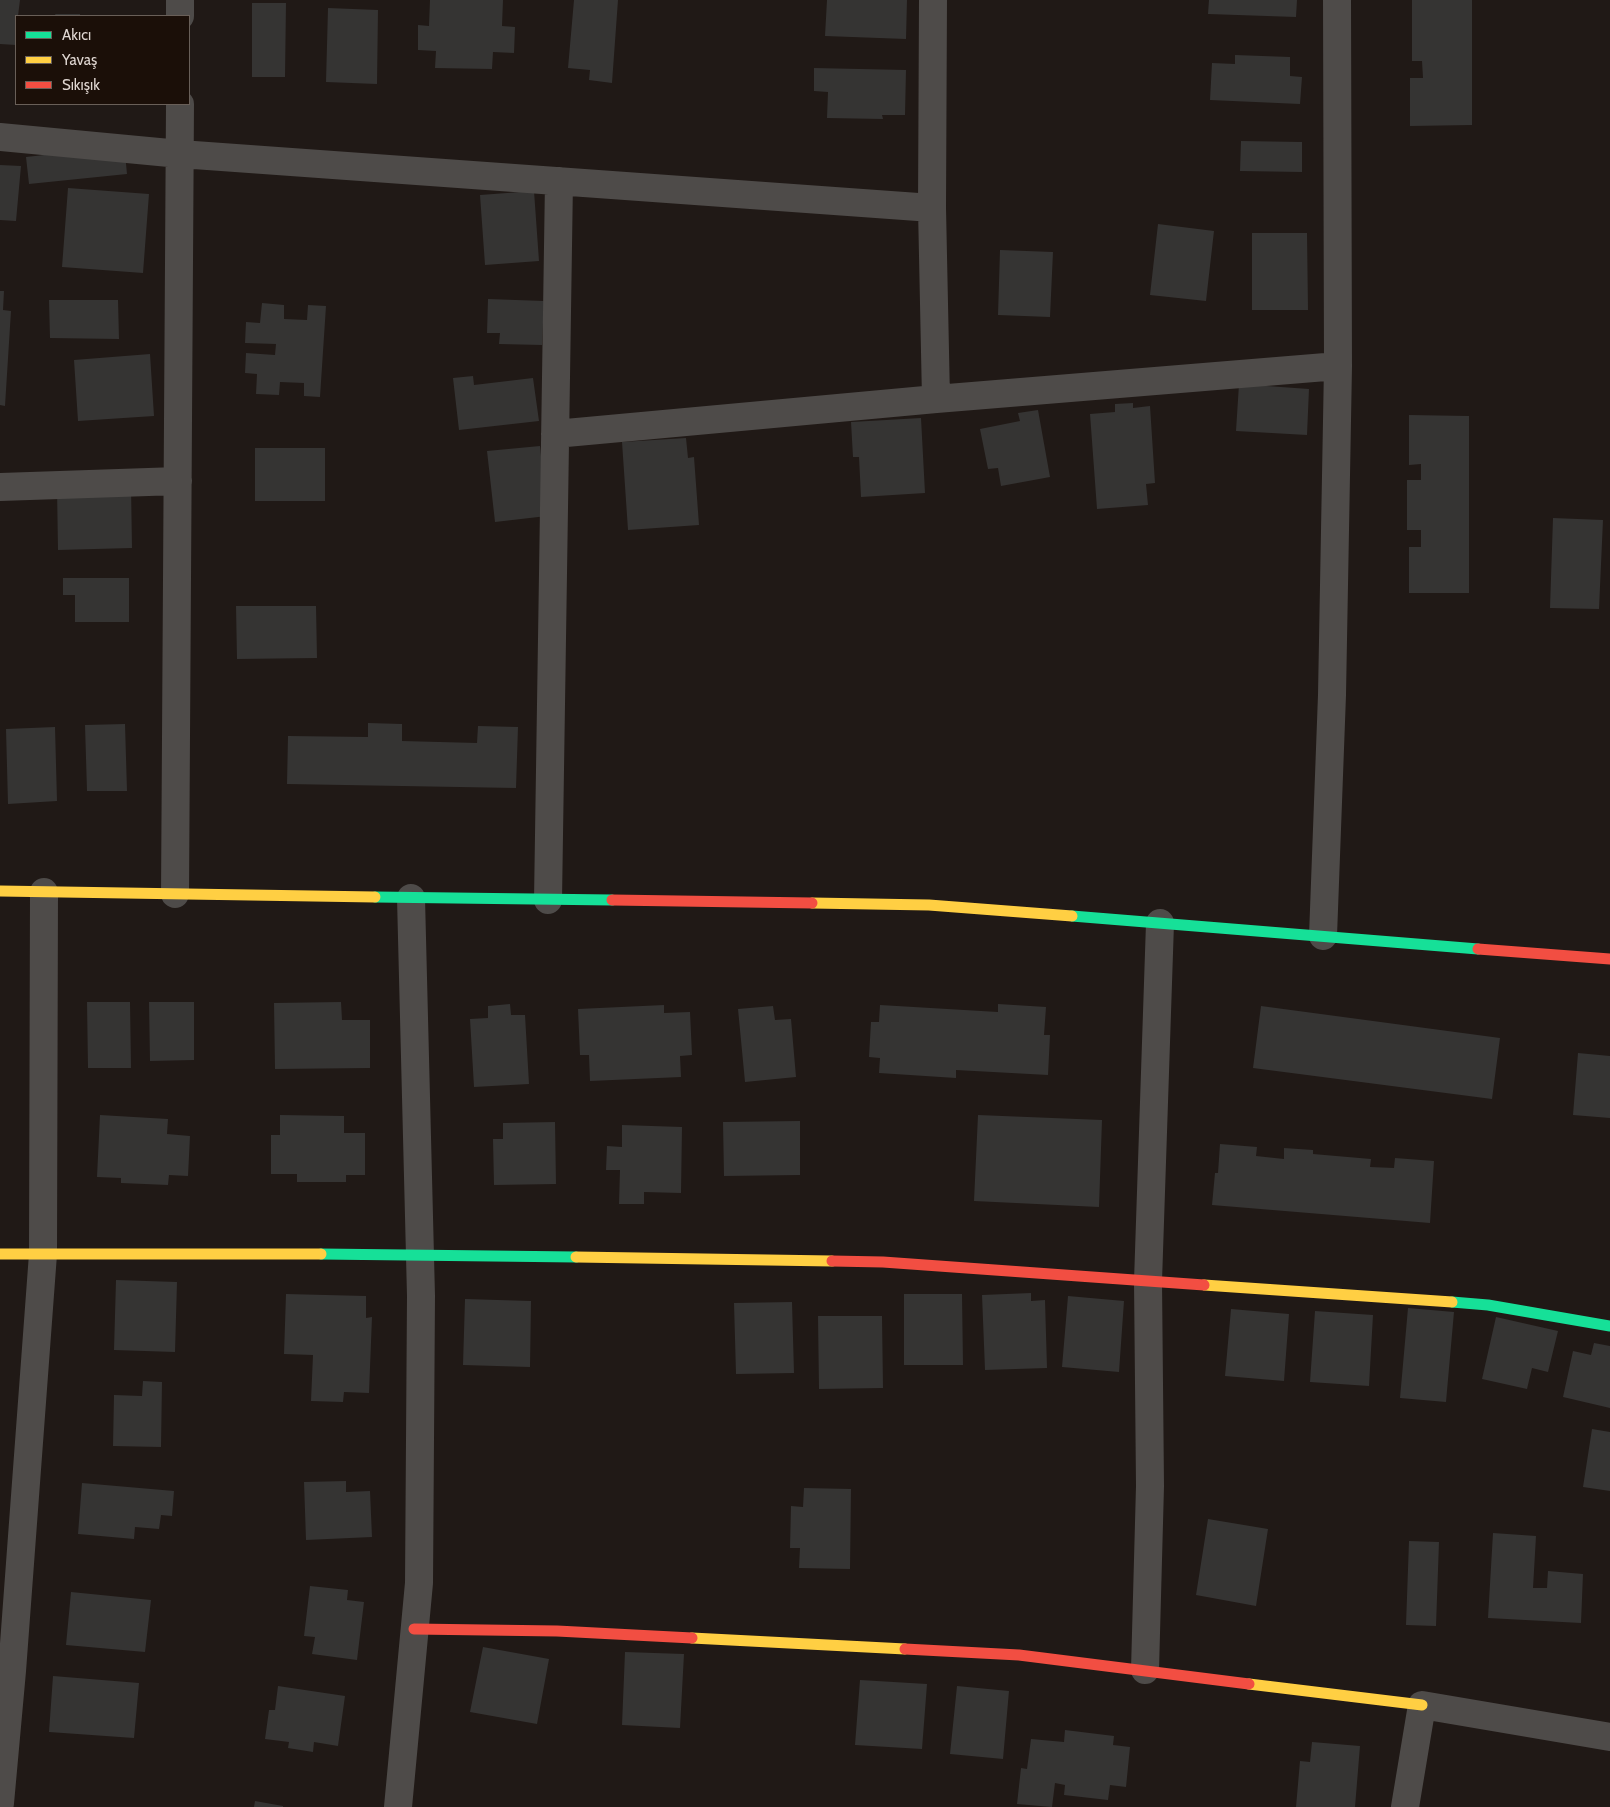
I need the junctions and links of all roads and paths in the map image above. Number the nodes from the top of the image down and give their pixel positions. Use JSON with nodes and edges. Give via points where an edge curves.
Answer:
{"nodes":[{"id":1,"x":180,"y":0,"type":"edge"},
{"id":2,"x":933,"y":0,"type":"edge"},
{"id":3,"x":1337,"y":0,"type":"edge"},
{"id":4,"x":180,"y":15,"type":"edge"},
{"id":5,"x":180,"y":105,"type":"edge"},
{"id":6,"x":0,"y":137,"type":"edge"},
{"id":7,"x":180,"y":154,"type":"junction"},
{"id":8,"x":559,"y":181,"type":"junction"},
{"id":9,"x":932,"y":208,"type":"junction"},
{"id":10,"x":1338,"y":366,"type":"junction"},
{"id":11,"x":936,"y":399,"type":"junction"},
{"id":12,"x":555,"y":434,"type":"junction"},
{"id":13,"x":178,"y":481,"type":"junction"},
{"id":14,"x":0,"y":487,"type":"edge"},
{"id":15,"x":0,"y":891,"type":"edge"},
{"id":16,"x":44,"y":892,"type":"junction"},
{"id":17,"x":176,"y":894,"type":"junction"},
{"id":18,"x":411,"y":898,"type":"junction"},
{"id":19,"x":548,"y":900,"type":"junction"},
{"id":20,"x":1160,"y":924,"type":"junction"},
{"id":21,"x":1323,"y":936,"type":"junction"},
{"id":22,"x":1610,"y":959,"type":"edge"},
{"id":23,"x":0,"y":1254,"type":"edge"},
{"id":24,"x":43,"y":1254,"type":"junction"},
{"id":25,"x":420,"y":1254,"type":"junction"},
{"id":26,"x":1148,"y":1281,"type":"junction"},
{"id":27,"x":1610,"y":1326,"type":"edge"},
{"id":28,"x":414,"y":1629,"type":"junction"},
{"id":29,"x":1145,"y":1670,"type":"junction"},
{"id":30,"x":1422,"y":1705,"type":"junction"},
{"id":31,"x":1610,"y":1738,"type":"edge"},
{"id":32,"x":3,"y":1744,"type":"edge"},
{"id":33,"x":0,"y":1803,"type":"edge"},
{"id":34,"x":398,"y":1807,"type":"edge"},
{"id":35,"x":1405,"y":1807,"type":"edge"}],
"edges":[{"from":1,"to":4,"type":"street"},
{"from":2,"to":9,"type":"street"},
{"from":3,"to":10,"type":"street"},
{"from":5,"to":7,"type":"street"},
{"from":6,"to":7,"type":"street"},
{"from":7,"to":8,"type":"street"},
{"from":7,"to":13,"type":"street"},
{"from":8,"to":9,"type":"street"},
{"from":8,"to":12,"type":"street"},
{"from":9,"to":11,"type":"street"},
{"from":10,"to":11,"type":"street"},
{"from":10,"to":21,"type":"street","via":[[1332,695]]},
{"from":11,"to":12,"type":"street"},
{"from":12,"to":19,"type":"street"},
{"from":13,"to":14,"type":"street"},
{"from":13,"to":17,"type":"street"},
{"from":15,"to":16,"type":"street"},
{"from":16,"to":17,"type":"street"},
{"from":16,"to":24,"type":"street"},
{"from":17,"to":18,"type":"street"},
{"from":18,"to":19,"type":"street"},
{"from":18,"to":25,"type":"street"},
{"from":19,"to":20,"type":"street","via":[[929,905]]},
{"from":20,"to":21,"type":"street"},
{"from":20,"to":26,"type":"street"},
{"from":21,"to":22,"type":"street"},
{"from":23,"to":24,"type":"street"},
{"from":24,"to":25,"type":"street"},
{"from":24,"to":32,"type":"street"},
{"from":25,"to":26,"type":"street","via":[[883,1262]]},
{"from":25,"to":28,"type":"street","via":[[418,1583]]},
{"from":26,"to":27,"type":"street","via":[[1488,1305]]},
{"from":26,"to":29,"type":"street","via":[[1150,1486]]},
{"from":28,"to":29,"type":"street","via":[[557,1631],[1019,1655]]},
{"from":28,"to":34,"type":"street"},
{"from":29,"to":30,"type":"street"},
{"from":30,"to":31,"type":"street"},
{"from":30,"to":35,"type":"street"},
{"from":32,"to":33,"type":"street"}]}
